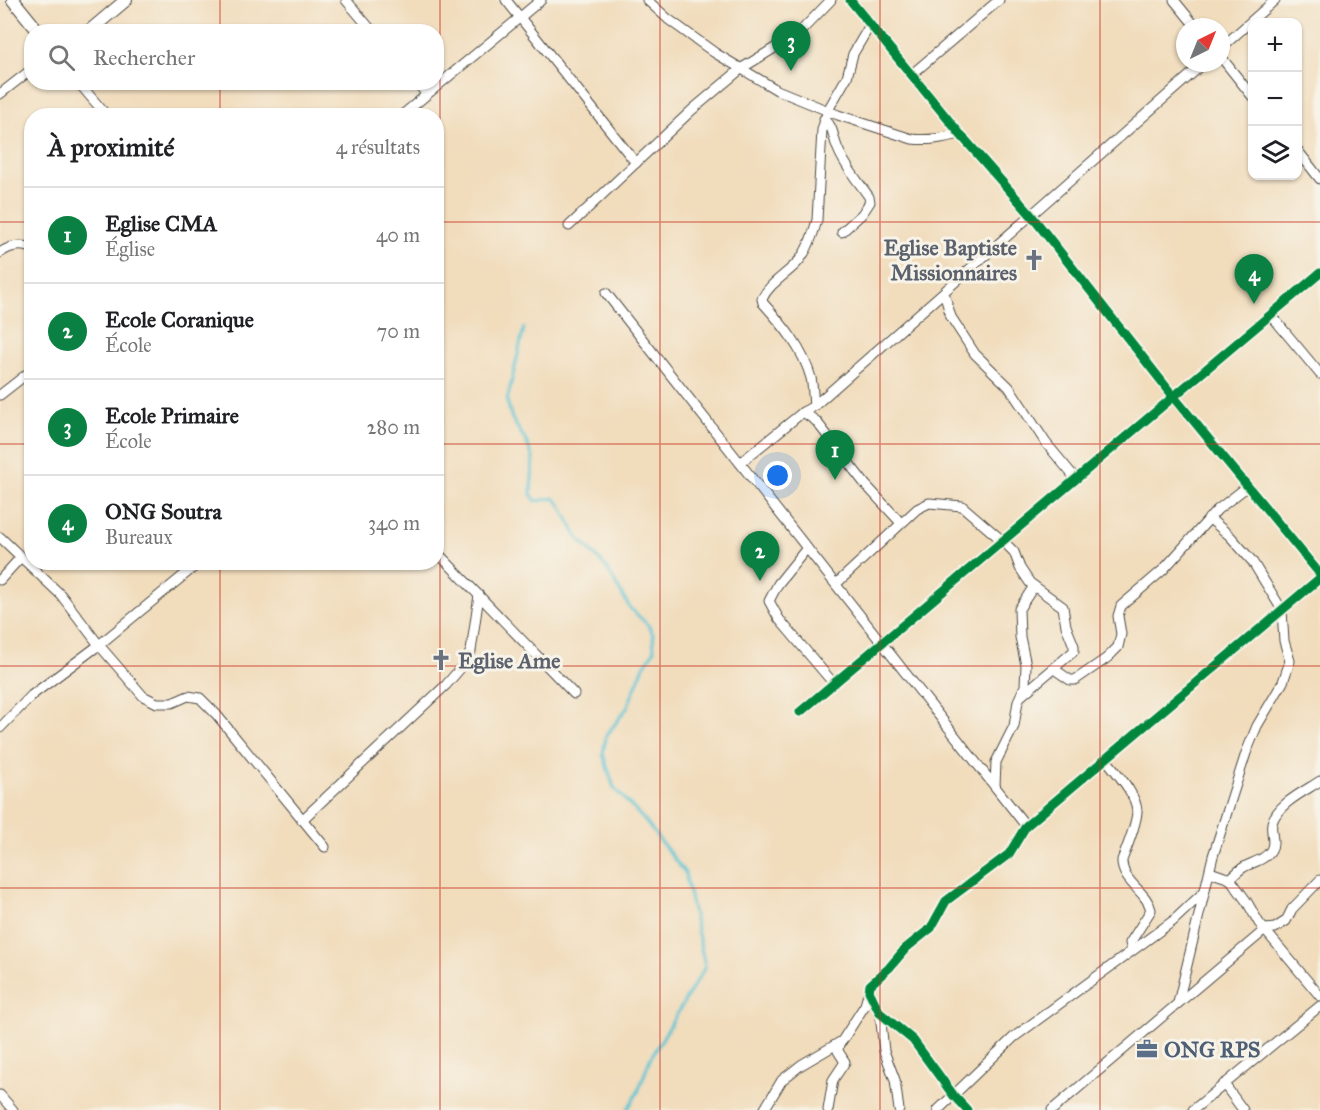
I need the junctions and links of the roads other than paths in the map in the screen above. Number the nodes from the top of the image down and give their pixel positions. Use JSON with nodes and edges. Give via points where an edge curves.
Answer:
{"nodes":[{"id":1,"x":13,"y":0,"type":"edge"},
{"id":2,"x":126,"y":0,"type":"edge"},
{"id":3,"x":346,"y":0,"type":"edge"},
{"id":4,"x":506,"y":0,"type":"edge"},
{"id":5,"x":541,"y":0,"type":"edge"},
{"id":6,"x":647,"y":0,"type":"edge"},
{"id":7,"x":831,"y":0,"type":"edge"},
{"id":8,"x":850,"y":0,"type":"edge"},
{"id":9,"x":999,"y":0,"type":"edge"},
{"id":10,"x":1174,"y":0,"type":"edge"},
{"id":11,"x":1275,"y":0,"type":"edge"},
{"id":12,"x":520,"y":17,"type":"junction"},
{"id":13,"x":1189,"y":18,"type":"edge"},
{"id":14,"x":32,"y":24,"type":"edge"},
{"id":15,"x":98,"y":24,"type":"edge"},
{"id":16,"x":366,"y":24,"type":"edge"},
{"id":17,"x":870,"y":25,"type":"junction"},
{"id":18,"x":1230,"y":40,"type":"edge"},
{"id":19,"x":742,"y":68,"type":"junction"},
{"id":20,"x":1230,"y":68,"type":"edge"},
{"id":21,"x":1194,"y":72,"type":"edge"},
{"id":22,"x":24,"y":75,"type":"edge"},
{"id":23,"x":911,"y":75,"type":"junction"},
{"id":24,"x":444,"y":79,"type":"edge"},
{"id":25,"x":85,"y":90,"type":"edge"},
{"id":26,"x":423,"y":90,"type":"edge"},
{"id":27,"x":431,"y":90,"type":"edge"},
{"id":28,"x":1248,"y":91,"type":"edge"},
{"id":29,"x":0,"y":94,"type":"edge"},
{"id":30,"x":426,"y":94,"type":"junction"},
{"id":31,"x":100,"y":108,"type":"edge"},
{"id":32,"x":410,"y":108,"type":"edge"},
{"id":33,"x":826,"y":115,"type":"junction"},
{"id":34,"x":960,"y":134,"type":"junction"},
{"id":35,"x":1302,"y":156,"type":"edge"},
{"id":36,"x":636,"y":163,"type":"junction"},
{"id":37,"x":1320,"y":179,"type":"edge"},
{"id":38,"x":1031,"y":215,"type":"junction"},
{"id":39,"x":569,"y":226,"type":"dead end"},
{"id":40,"x":842,"y":232,"type":"dead end"},
{"id":41,"x":24,"y":247,"type":"edge"},
{"id":42,"x":0,"y":253,"type":"edge"},
{"id":43,"x":1320,"y":273,"type":"edge"},
{"id":44,"x":606,"y":293,"type":"dead end"},
{"id":45,"x":942,"y":294,"type":"junction"},
{"id":46,"x":1271,"y":315,"type":"junction"},
{"id":47,"x":1320,"y":374,"type":"edge"},
{"id":48,"x":24,"y":376,"type":"edge"},
{"id":49,"x":0,"y":395,"type":"edge"},
{"id":50,"x":1174,"y":397,"type":"junction"},
{"id":51,"x":814,"y":406,"type":"junction"},
{"id":52,"x":803,"y":412,"type":"junction"},
{"id":53,"x":740,"y":463,"type":"junction"},
{"id":54,"x":1076,"y":479,"type":"junction"},
{"id":55,"x":1248,"y":486,"type":"junction"},
{"id":56,"x":1209,"y":518,"type":"junction"},
{"id":57,"x":901,"y":523,"type":"junction"},
{"id":58,"x":0,"y":537,"type":"edge"},
{"id":59,"x":1002,"y":541,"type":"junction"},
{"id":60,"x":807,"y":548,"type":"junction"},
{"id":61,"x":21,"y":557,"type":"junction"},
{"id":62,"x":444,"y":559,"type":"edge"},
{"id":63,"x":24,"y":560,"type":"edge"},
{"id":64,"x":35,"y":570,"type":"edge"},
{"id":65,"x":190,"y":570,"type":"edge"},
{"id":66,"x":1320,"y":576,"type":"edge"},
{"id":67,"x":0,"y":580,"type":"edge"},
{"id":68,"x":836,"y":584,"type":"junction"},
{"id":69,"x":1034,"y":586,"type":"junction"},
{"id":70,"x":479,"y":595,"type":"junction"},
{"id":71,"x":1282,"y":610,"type":"junction"},
{"id":72,"x":882,"y":643,"type":"junction"},
{"id":73,"x":99,"y":645,"type":"junction"},
{"id":74,"x":1053,"y":669,"type":"junction"},
{"id":75,"x":834,"y":684,"type":"junction"},
{"id":76,"x":574,"y":694,"type":"dead end"},
{"id":77,"x":1021,"y":696,"type":"junction"},
{"id":78,"x":800,"y":712,"type":"dead end"},
{"id":79,"x":0,"y":728,"type":"edge"},
{"id":80,"x":1106,"y":759,"type":"junction"},
{"id":81,"x":1320,"y":781,"type":"edge"},
{"id":82,"x":995,"y":786,"type":"junction"},
{"id":83,"x":302,"y":820,"type":"junction"},
{"id":84,"x":1026,"y":826,"type":"junction"},
{"id":85,"x":325,"y":847,"type":"dead end"},
{"id":86,"x":1210,"y":872,"type":"junction"},
{"id":87,"x":1230,"y":879,"type":"junction"},
{"id":88,"x":1320,"y":880,"type":"edge"},
{"id":89,"x":1204,"y":892,"type":"junction"},
{"id":90,"x":1266,"y":929,"type":"junction"},
{"id":91,"x":1132,"y":950,"type":"junction"},
{"id":92,"x":869,"y":991,"type":"junction"},
{"id":93,"x":1320,"y":996,"type":"edge"},
{"id":94,"x":1178,"y":1003,"type":"junction"},
{"id":95,"x":1320,"y":1006,"type":"edge"},
{"id":96,"x":880,"y":1014,"type":"junction"},
{"id":97,"x":839,"y":1043,"type":"junction"},
{"id":98,"x":1224,"y":1084,"type":"junction"},
{"id":99,"x":0,"y":1095,"type":"edge"},
{"id":100,"x":954,"y":1096,"type":"junction"},
{"id":101,"x":13,"y":1110,"type":"edge"},
{"id":102,"x":764,"y":1110,"type":"edge"},
{"id":103,"x":828,"y":1110,"type":"edge"},
{"id":104,"x":898,"y":1110,"type":"edge"},
{"id":105,"x":938,"y":1110,"type":"edge"},
{"id":106,"x":967,"y":1110,"type":"edge"},
{"id":107,"x":1052,"y":1110,"type":"edge"},
{"id":108,"x":1193,"y":1110,"type":"edge"},
{"id":109,"x":1243,"y":1110,"type":"edge"}],
"edges":[{"from":1,"to":14,"type":"street"},
{"from":2,"to":15,"type":"street"},
{"from":3,"to":16,"type":"street"},
{"from":4,"to":12,"type":"street"},
{"from":5,"to":12,"type":"street"},
{"from":6,"to":19,"type":"street","via":[[695,39]]},
{"from":7,"to":19,"type":"street","via":[[799,33]]},
{"from":8,"to":17,"type":"street"},
{"from":9,"to":23,"type":"street"},
{"from":10,"to":13,"type":"street"},
{"from":11,"to":18,"type":"street"},
{"from":12,"to":24,"type":"street"},
{"from":12,"to":36,"type":"street"},
{"from":17,"to":23,"type":"street"},
{"from":17,"to":33,"type":"street"},
{"from":19,"to":33,"type":"street"},
{"from":19,"to":36,"type":"street"},
{"from":20,"to":28,"type":"street"},
{"from":21,"to":38,"type":"street"},
{"from":22,"to":29,"type":"street"},
{"from":23,"to":34,"type":"street"},
{"from":25,"to":31,"type":"street"},
{"from":26,"to":30,"type":"street"},
{"from":27,"to":30,"type":"street"},
{"from":30,"to":32,"type":"street"},
{"from":33,"to":34,"type":"street","via":[[924,140]]},
{"from":33,"to":40,"type":"street","via":[[842,158],[870,202]]},
{"from":33,"to":51,"type":"street","via":[[814,230],[798,262],[766,290],[762,299],[801,356],[811,378]]},
{"from":34,"to":38,"type":"street"},
{"from":35,"to":37,"type":"street"},
{"from":36,"to":39,"type":"street"},
{"from":38,"to":45,"type":"street"},
{"from":38,"to":50,"type":"street"},
{"from":41,"to":42,"type":"street","via":[[15,246]]},
{"from":43,"to":46,"type":"street"},
{"from":44,"to":53,"type":"street"},
{"from":45,"to":51,"type":"street"},
{"from":45,"to":54,"type":"street","via":[[951,317],[975,354],[1009,387],[1046,443]]},
{"from":46,"to":47,"type":"street"},
{"from":46,"to":50,"type":"street"},
{"from":48,"to":49,"type":"street"},
{"from":50,"to":54,"type":"street"},
{"from":50,"to":55,"type":"street"},
{"from":51,"to":52,"type":"street"},
{"from":52,"to":53,"type":"street"},
{"from":52,"to":57,"type":"street","via":[[816,422]]},
{"from":53,"to":60,"type":"street"},
{"from":54,"to":59,"type":"street"},
{"from":55,"to":56,"type":"street"},
{"from":55,"to":66,"type":"street"},
{"from":56,"to":71,"type":"street","via":[[1252,561]]},
{"from":56,"to":74,"type":"street","via":[[1163,570],[1120,606],[1120,640],[1107,658],[1076,680]]},
{"from":57,"to":59,"type":"street","via":[[924,505],[952,504],[962,506]]},
{"from":57,"to":68,"type":"street"},
{"from":58,"to":61,"type":"street"},
{"from":59,"to":69,"type":"street","via":[[1014,552]]},
{"from":59,"to":72,"type":"street"},
{"from":60,"to":68,"type":"street"},
{"from":60,"to":75,"type":"street","via":[[769,601]]},
{"from":61,"to":63,"type":"street"},
{"from":61,"to":67,"type":"street"},
{"from":62,"to":70,"type":"street"},
{"from":64,"to":73,"type":"street","via":[[61,595]]},
{"from":65,"to":73,"type":"street"},
{"from":66,"to":71,"type":"street"},
{"from":68,"to":72,"type":"street"},
{"from":69,"to":74,"type":"street","via":[[1063,607],[1074,646],[1071,654]]},
{"from":69,"to":77,"type":"street","via":[[1019,609],[1026,665]]},
{"from":70,"to":76,"type":"street"},
{"from":70,"to":83,"type":"street","via":[[471,651],[465,663]]},
{"from":71,"to":80,"type":"street"},
{"from":71,"to":86,"type":"street","via":[[1290,667],[1246,753]]},
{"from":72,"to":75,"type":"street"},
{"from":72,"to":82,"type":"street"},
{"from":73,"to":79,"type":"street","via":[[32,695]]},
{"from":73,"to":83,"type":"street","via":[[144,696],[157,703],[172,703],[188,696],[200,698]]},
{"from":74,"to":77,"type":"street"},
{"from":75,"to":78,"type":"street"},
{"from":77,"to":82,"type":"street","via":[[1014,726],[996,762]]},
{"from":80,"to":84,"type":"street"},
{"from":80,"to":91,"type":"street","via":[[1137,810],[1121,867],[1151,910],[1130,943]]},
{"from":81,"to":87,"type":"street","via":[[1281,808],[1271,827],[1273,847],[1261,860]]},
{"from":82,"to":84,"type":"street"},
{"from":83,"to":85,"type":"street"},
{"from":84,"to":92,"type":"street","via":[[1009,854],[946,901],[931,928],[874,979]]},
{"from":86,"to":87,"type":"street"},
{"from":86,"to":89,"type":"street"},
{"from":87,"to":90,"type":"street"},
{"from":88,"to":90,"type":"street","via":[[1296,904],[1286,921]]},
{"from":89,"to":91,"type":"street","via":[[1173,921]]},
{"from":89,"to":94,"type":"street"},
{"from":90,"to":93,"type":"street"},
{"from":90,"to":94,"type":"street"},
{"from":91,"to":100,"type":"street","via":[[1014,1037]]},
{"from":92,"to":96,"type":"street"},
{"from":92,"to":97,"type":"street","via":[[861,1011]]},
{"from":94,"to":107,"type":"street"},
{"from":95,"to":98,"type":"street"},
{"from":96,"to":100,"type":"street","via":[[913,1040]]},
{"from":96,"to":104,"type":"street"},
{"from":97,"to":102,"type":"street","via":[[782,1080]]},
{"from":97,"to":103,"type":"street","via":[[838,1051],[844,1062],[833,1080]]},
{"from":98,"to":108,"type":"street"},
{"from":98,"to":109,"type":"street"},
{"from":99,"to":101,"type":"street"},
{"from":100,"to":105,"type":"street"},
{"from":100,"to":106,"type":"street"}]}
